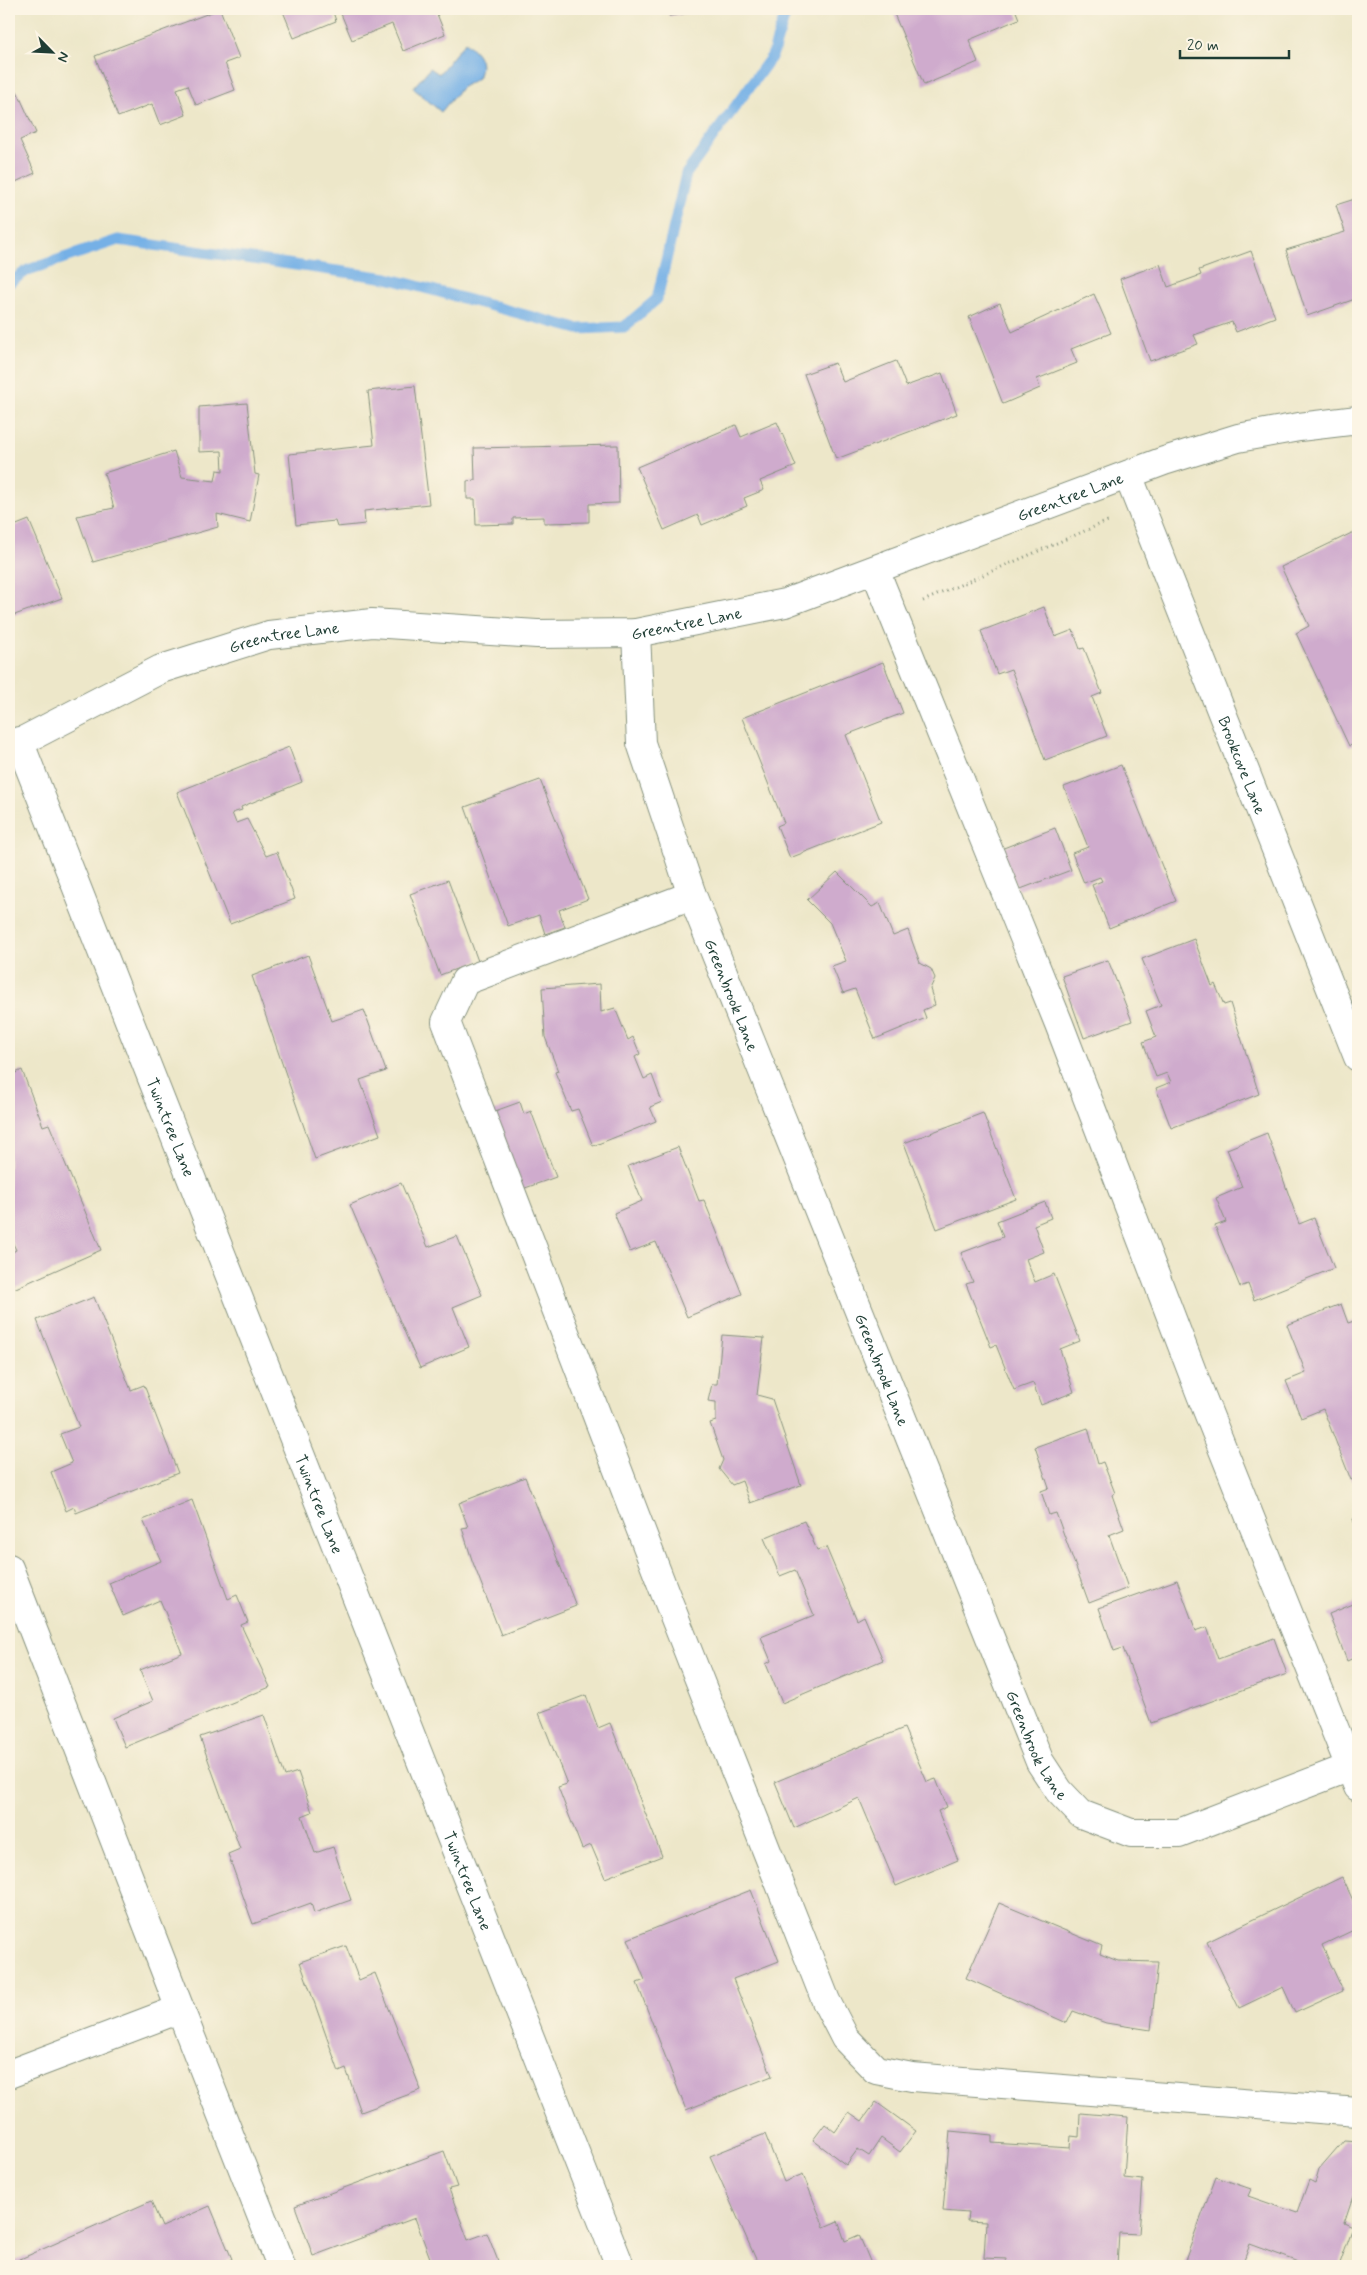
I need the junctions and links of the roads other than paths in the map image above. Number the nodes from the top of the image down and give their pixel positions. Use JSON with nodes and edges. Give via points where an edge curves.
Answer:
{"nodes":[{"id":1,"x":1358,"y":420,"type":"edge"},
{"id":2,"x":1128,"y":475,"type":"junction"},
{"id":3,"x":875,"y":570,"type":"junction"},
{"id":4,"x":636,"y":633,"type":"junction"},
{"id":5,"x":14,"y":744,"type":"edge"},
{"id":6,"x":692,"y":895,"type":"junction"},
{"id":7,"x":1358,"y":1056,"type":"edge"},
{"id":8,"x":9,"y":1568,"type":"edge"},
{"id":9,"x":1356,"y":1772,"type":"edge"},
{"id":10,"x":180,"y":2009,"type":"junction"},
{"id":11,"x":9,"y":2074,"type":"edge"},
{"id":12,"x":1358,"y":2112,"type":"edge"},
{"id":13,"x":281,"y":2266,"type":"edge"},
{"id":14,"x":620,"y":2266,"type":"edge"}],
"edges":[{"from":1,"to":2,"type":"street","name":"Greentree Lane","via":[[1238,438]]},
{"from":2,"to":3,"type":"street","name":"Greentree Lane"},
{"from":2,"to":7,"type":"street","name":"Brookcove Lane"},
{"from":3,"to":4,"type":"street","name":"Greentree Lane","via":[[785,603]]},
{"from":3,"to":9,"type":"street","via":[[1059,1024],[1201,1395]]},
{"from":4,"to":5,"type":"street","name":"Greentree Lane","via":[[537,634],[372,623],[269,635],[161,669]]},
{"from":4,"to":6,"type":"street","name":"Greenbrook Lane","via":[[641,743]]},
{"from":5,"to":14,"type":"street","name":"Twintree Lane"},
{"from":6,"to":9,"type":"street","name":"Greenbrook Lane","via":[[1040,1762],[1059,1791],[1081,1814],[1131,1833],[1179,1833]]},
{"from":6,"to":12,"type":"street","via":[[465,981],[446,1022],[665,1593],[826,2001],[845,2038],[876,2070],[912,2077]]},
{"from":8,"to":10,"type":"street"},
{"from":10,"to":11,"type":"street"},
{"from":10,"to":13,"type":"street"}]}
